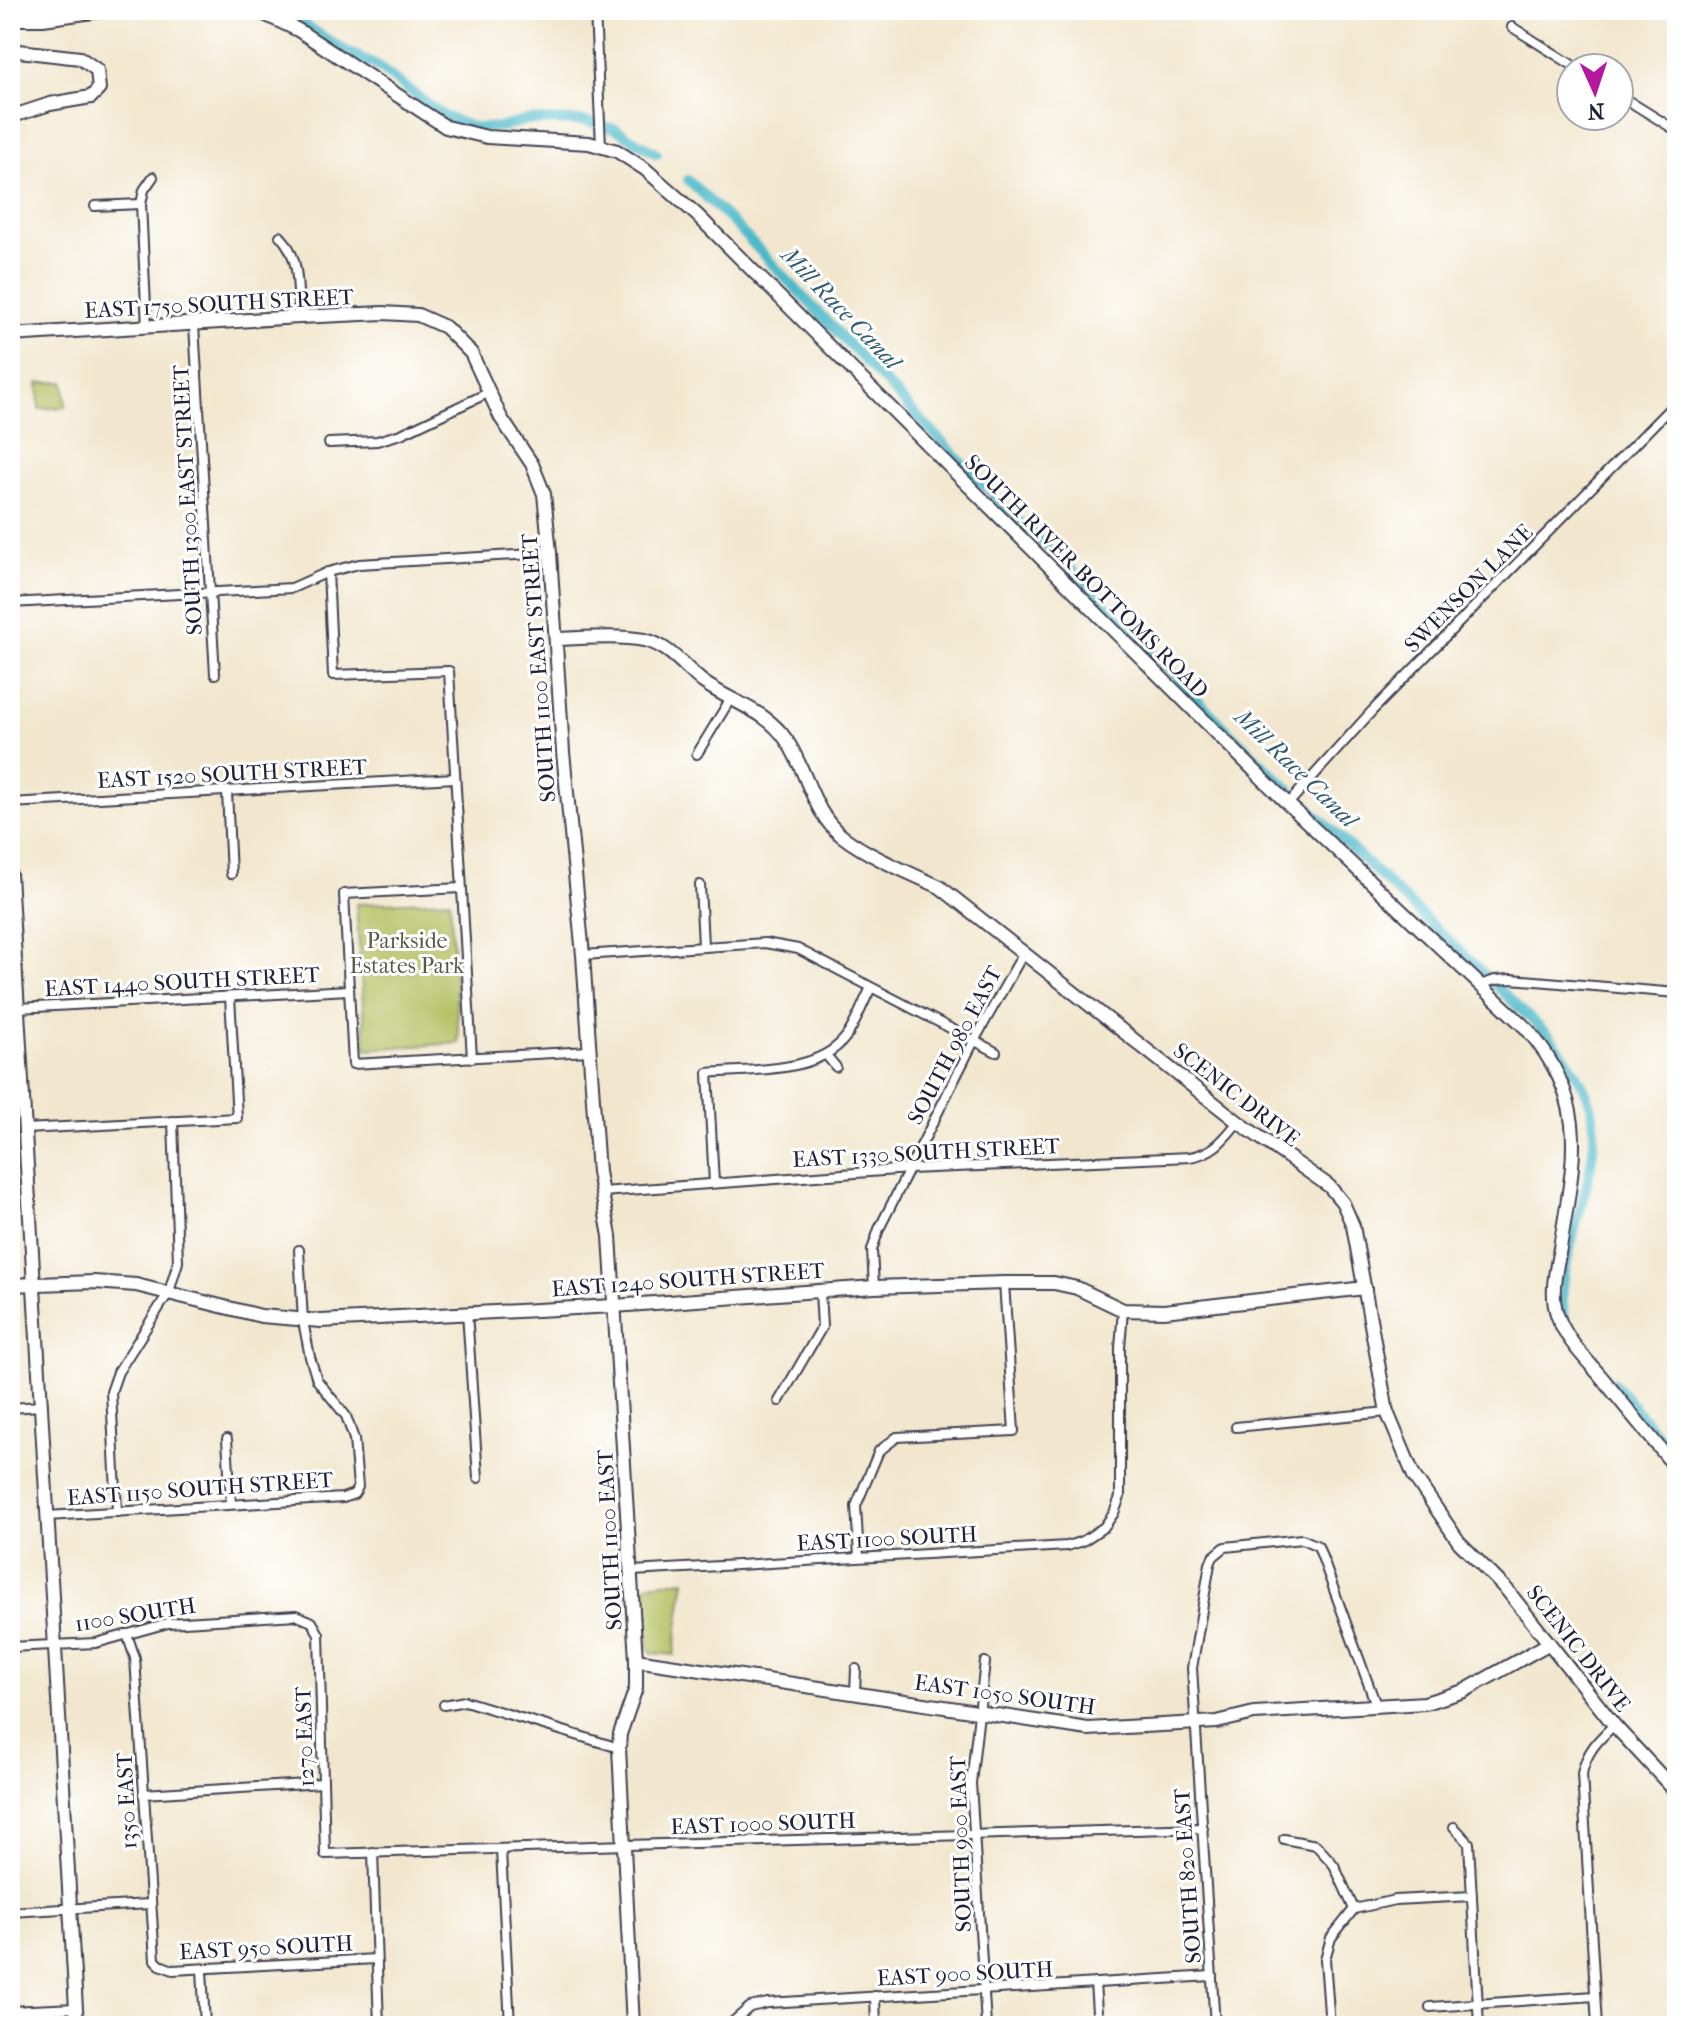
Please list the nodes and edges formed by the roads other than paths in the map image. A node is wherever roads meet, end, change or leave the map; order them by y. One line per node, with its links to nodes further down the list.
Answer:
1 (107, 10): 4 (street)
2 (256, 10): 11 (street, SOUTH RIVER BOTTOMS ROAD)
3 (595, 10): 11 (street)
4 (10, 19)
5 (1512, 27): 7 (street)
6 (10, 50): 9 (street)
7 (1555, 54)
8 (1635, 105): 10 (street)
9 (10, 117)
10 (1677, 131)
11 (601, 146): 34 (street, SOUTH RIVER BOTTOMS ROAD)
12 (153, 177): 13 (street)
13 (141, 204): 14 (street); 19 (street)
14 (95, 206)
15 (280, 236): 16 (street)
16 (299, 317): 17 (street, EAST 1750 SOUTH STREET); 18 (street, EAST 1750 SOUTH STREET)
17 (429, 320): 21 (street, SOUTH 1100 EAST STREET)
18 (194, 325): 19 (street, EAST 1750 SOUTH STREET); 26 (street, SOUTH 1300 EAST STREET)
19 (147, 327): 20 (street, EAST 1750 SOUTH STREET)
20 (10, 335)
21 (490, 392): 23 (street); 24 (street, SOUTH 1100 EAST STREET)
22 (1677, 401): 34 (street, SWENSON LANE)
23 (329, 443)
24 (550, 553): 25 (street); 28 (street, SOUTH 1100 EAST STREET)
25 (328, 572): 26 (street); 32 (street)
26 (211, 593): 27 (street); 29 (street, SOUTH 1300 EAST STREET)
27 (10, 603)
28 (558, 639): 30 (street, SCENIC DRIVE); 43 (street, SOUTH 1100 EAST STREET)
29 (215, 674)
30 (731, 698): 31 (street); 42 (street, SCENIC DRIVE)
31 (697, 754)
32 (455, 778): 33 (street, EAST 1520 SOUTH STREET); 39 (street)
33 (227, 792): 35 (street, EAST 1520 SOUTH STREET); 37 (street)
34 (1290, 802): 44 (street, SOUTH RIVER BOTTOMS ROAD)
35 (10, 803)
36 (10, 874): 40 (street)
37 (231, 874)
38 (700, 885): 41 (street)
39 (461, 888): 46 (street); 54 (street)
40 (11, 914): 49 (street)
41 (703, 946): 43 (street); 45 (street)
42 (1023, 954): 50 (street, SOUTH 980 EAST); 57 (street, SCENIC DRIVE)
43 (583, 955): 51 (street, SOUTH 1100 EAST STREET)
44 (1488, 983): 47 (street); 80 (street, SOUTH RIVER BOTTOMS ROAD)
45 (871, 988): 50 (street); 53 (street)
46 (349, 990): 48 (street, EAST 1440 SOUTH STREET); 54 (street)
47 (1677, 993)
48 (230, 997): 49 (street, EAST 1440 SOUTH STREET); 56 (street)
49 (18, 1008): 58 (street)
50 (974, 1041): 52 (street); 59 (street, SOUTH 980 EAST)
51 (589, 1051): 54 (street); 61 (street, SOUTH 1100 EAST)
52 (996, 1052)
53 (826, 1055): 55 (street); 60 (street)
54 (472, 1058)
55 (836, 1067)
56 (173, 1121): 58 (street); 69 (street)
57 (1238, 1122): 59 (street, EAST 1330 SOUTH STREET); 67 (street, SCENIC DRIVE)
58 (25, 1129): 63 (street)
59 (909, 1169): 60 (street, EAST 1330 SOUTH STREET); 66 (street, SOUTH 980 EAST)
60 (714, 1183): 61 (street, EAST 1330 SOUTH STREET)
61 (602, 1192): 70 (street, SOUTH 1100 EAST)
62 (299, 1250): 73 (street)
63 (34, 1283): 65 (street, EAST 1240 SOUTH STREET); 69 (street, EAST 1240 SOUTH STREET); 75 (street)
64 (1004, 1283): 66 (street, EAST 1240 SOUTH STREET); 71 (street, EAST 1240 SOUTH STREET); 85 (street)
65 (10, 1285)
66 (874, 1287): 68 (street, EAST 1240 SOUTH STREET)
67 (1365, 1288): 71 (street, EAST 1240 SOUTH STREET); 77 (street, SCENIC DRIVE)
68 (820, 1291): 70 (street, EAST 1240 SOUTH STREET); 74 (street)
69 (169, 1292): 73 (street, EAST 1240 SOUTH STREET); 83 (street)
70 (614, 1306): 72 (street, EAST 1240 SOUTH STREET); 86 (street, SOUTH 1100 EAST)
71 (1123, 1310): 85 (street, EAST 1100 SOUTH)
72 (467, 1312): 73 (street, EAST 1240 SOUTH STREET); 81 (street)
73 (303, 1321): 82 (street, EAST 1150 SOUTH STREET)
74 (779, 1401)
75 (41, 1406): 76 (street); 84 (street)
76 (10, 1408)
77 (1387, 1412): 78 (street); 90 (street, SCENIC DRIVE)
78 (1236, 1427)
79 (227, 1439): 82 (street)
80 (1677, 1469)
81 (478, 1478)
82 (231, 1504): 83 (street, EAST 1150 SOUTH STREET)
83 (117, 1512): 84 (street, EAST 1150 SOUTH STREET)
84 (47, 1516): 89 (street)
85 (859, 1557): 86 (street, EAST 1100 SOUTH)
86 (632, 1571): 92 (street, SOUTH 1100 EAST)
87 (312, 1622): 88 (street, 1100 SOUTH); 102 (street, 1270 EAST)
88 (127, 1634): 89 (street, 1100 SOUTH); 104 (street, 1350 EAST)
89 (55, 1644): 91 (street, 1100 SOUTH); 115 (street)
90 (1548, 1644): 97 (street, EAST 1050 SOUTH); 100 (street, SCENIC DRIVE)
91 (10, 1647)
92 (636, 1660): 95 (street, EAST 1050 SOUTH); 101 (street, SOUTH 1100 EAST)
93 (985, 1662): 98 (street, SOUTH 900 EAST)
94 (856, 1669): 95 (street)
95 (855, 1693): 98 (street, EAST 1050 SOUTH)
96 (444, 1705): 101 (street)
97 (1376, 1705): 99 (street, EAST 1050 SOUTH); 99 (street, SOUTH 820 EAST)
98 (978, 1711): 99 (street, EAST 1050 SOUTH); 107 (street, SOUTH 900 EAST)
99 (1195, 1724): 106 (street, SOUTH 820 EAST)
100 (1614, 1725): 103 (street, SCENIC DRIVE); 125 (street)
101 (619, 1748): 109 (street, SOUTH 1100 EAST)
102 (323, 1783): 104 (street); 112 (street, 1270 EAST)
103 (1677, 1793)
104 (143, 1794): 114 (street, 1350 EAST)
105 (1454, 1827): 113 (street)
106 (1203, 1828): 107 (street, EAST 1000 SOUTH); 121 (street, SOUTH 820 EAST)
107 (975, 1835): 109 (street, EAST 1000 SOUTH); 123 (street, SOUTH 900 EAST)
108 (1284, 1839): 116 (street)
109 (623, 1845): 110 (street, EAST 1000 SOUTH); 134 (street, SOUTH 1100 EAST)
110 (501, 1850): 111 (street, EAST 1000 SOUTH); 133 (street)
111 (373, 1852): 112 (street, EAST 1000 SOUTH); 118 (street)
112 (325, 1854)
113 (1472, 1896): 116 (street); 126 (street)
114 (150, 1904): 115 (street); 119 (street, 1350 EAST)
115 (70, 1908): 117 (street); 128 (street)
116 (1354, 1909): 140 (street)
117 (10, 1912)
118 (376, 1959): 120 (street, EAST 950 SOUTH); 132 (street)
119 (160, 1965): 120 (street, EAST 950 SOUTH)
120 (202, 1969): 131 (street)
121 (1212, 1976): 122 (street, EAST 900 SOUTH); 139 (street, SOUTH 820 EAST)
122 (1095, 1983): 123 (street, EAST 900 SOUTH); 138 (street)
123 (985, 1990): 124 (street, EAST 900 SOUTH); 137 (street, SOUTH 900 EAST)
124 (875, 1996): 135 (street, EAST 900 SOUTH); 136 (street)
125 (1595, 1996): 126 (street); 142 (street)
126 (1478, 2003): 127 (street); 141 (street)
127 (1430, 2007)
128 (76, 2008): 129 (street); 130 (street)
129 (10, 2011)
130 (77, 2026)
131 (205, 2026)
132 (379, 2026)
133 (510, 2026)
134 (633, 2026)
135 (728, 2026)
136 (876, 2026)
137 (986, 2026)
138 (1098, 2026)
139 (1215, 2026)
140 (1330, 2026)
141 (1479, 2026)
142 (1597, 2026)

